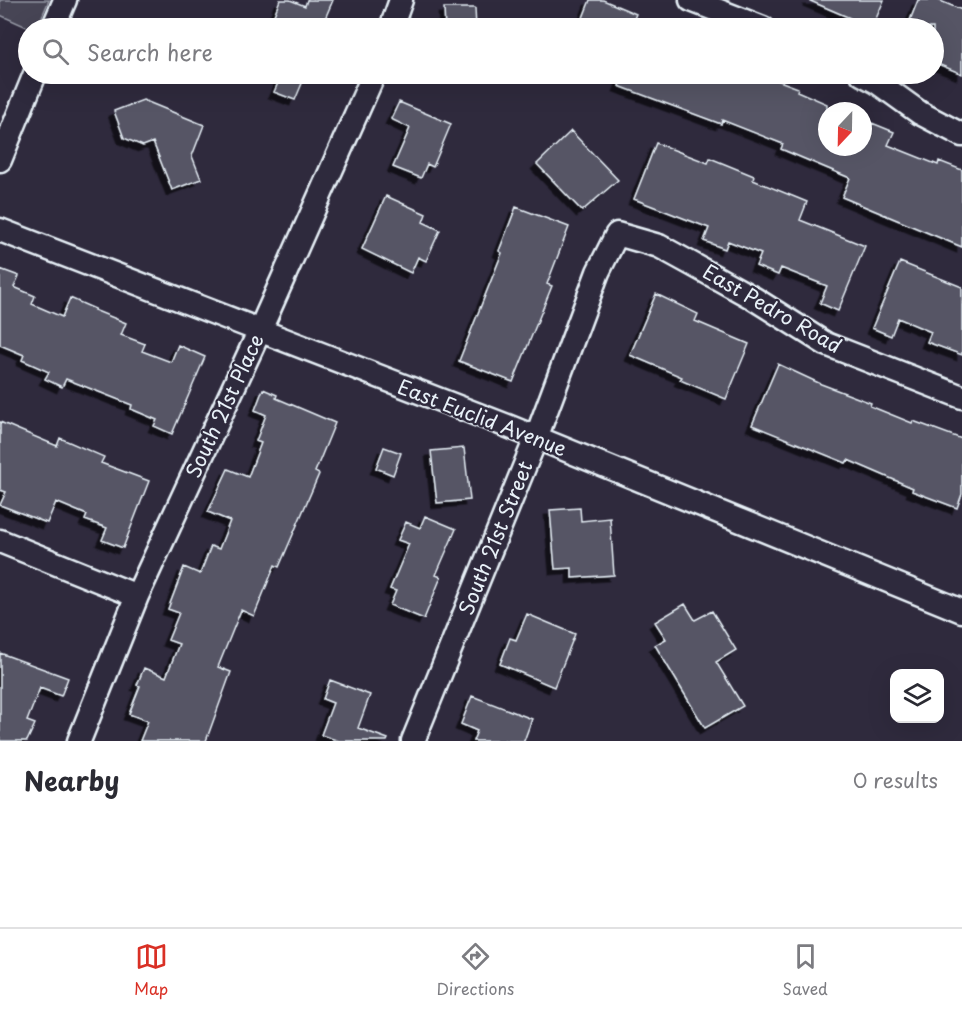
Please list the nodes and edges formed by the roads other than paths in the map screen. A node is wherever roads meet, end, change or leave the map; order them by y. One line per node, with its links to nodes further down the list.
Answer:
1 (65, 0): 4 (street)
2 (401, 0): 5 (street)
3 (691, 0): 6 (street)
4 (57, 18)
5 (395, 18)
6 (737, 18)
7 (31, 84): 11 (street)
8 (370, 84): 14 (street, South 21st Place)
9 (880, 84): 10 (street)
10 (962, 135)
11 (0, 160)
12 (0, 230): 14 (street, East Euclid Avenue)
13 (616, 234): 15 (street, East Pedro Road); 16 (street, South 21st Street)
14 (260, 330): 16 (street, East Euclid Avenue); 18 (street, South 21st Place)
15 (962, 397)
16 (536, 438): 19 (street, East Euclid Avenue); 21 (street, South 21st Street)
17 (0, 541): 18 (street)
18 (137, 596): 20 (street, South 21st Place)
19 (962, 610)
20 (79, 741)
21 (413, 741)

